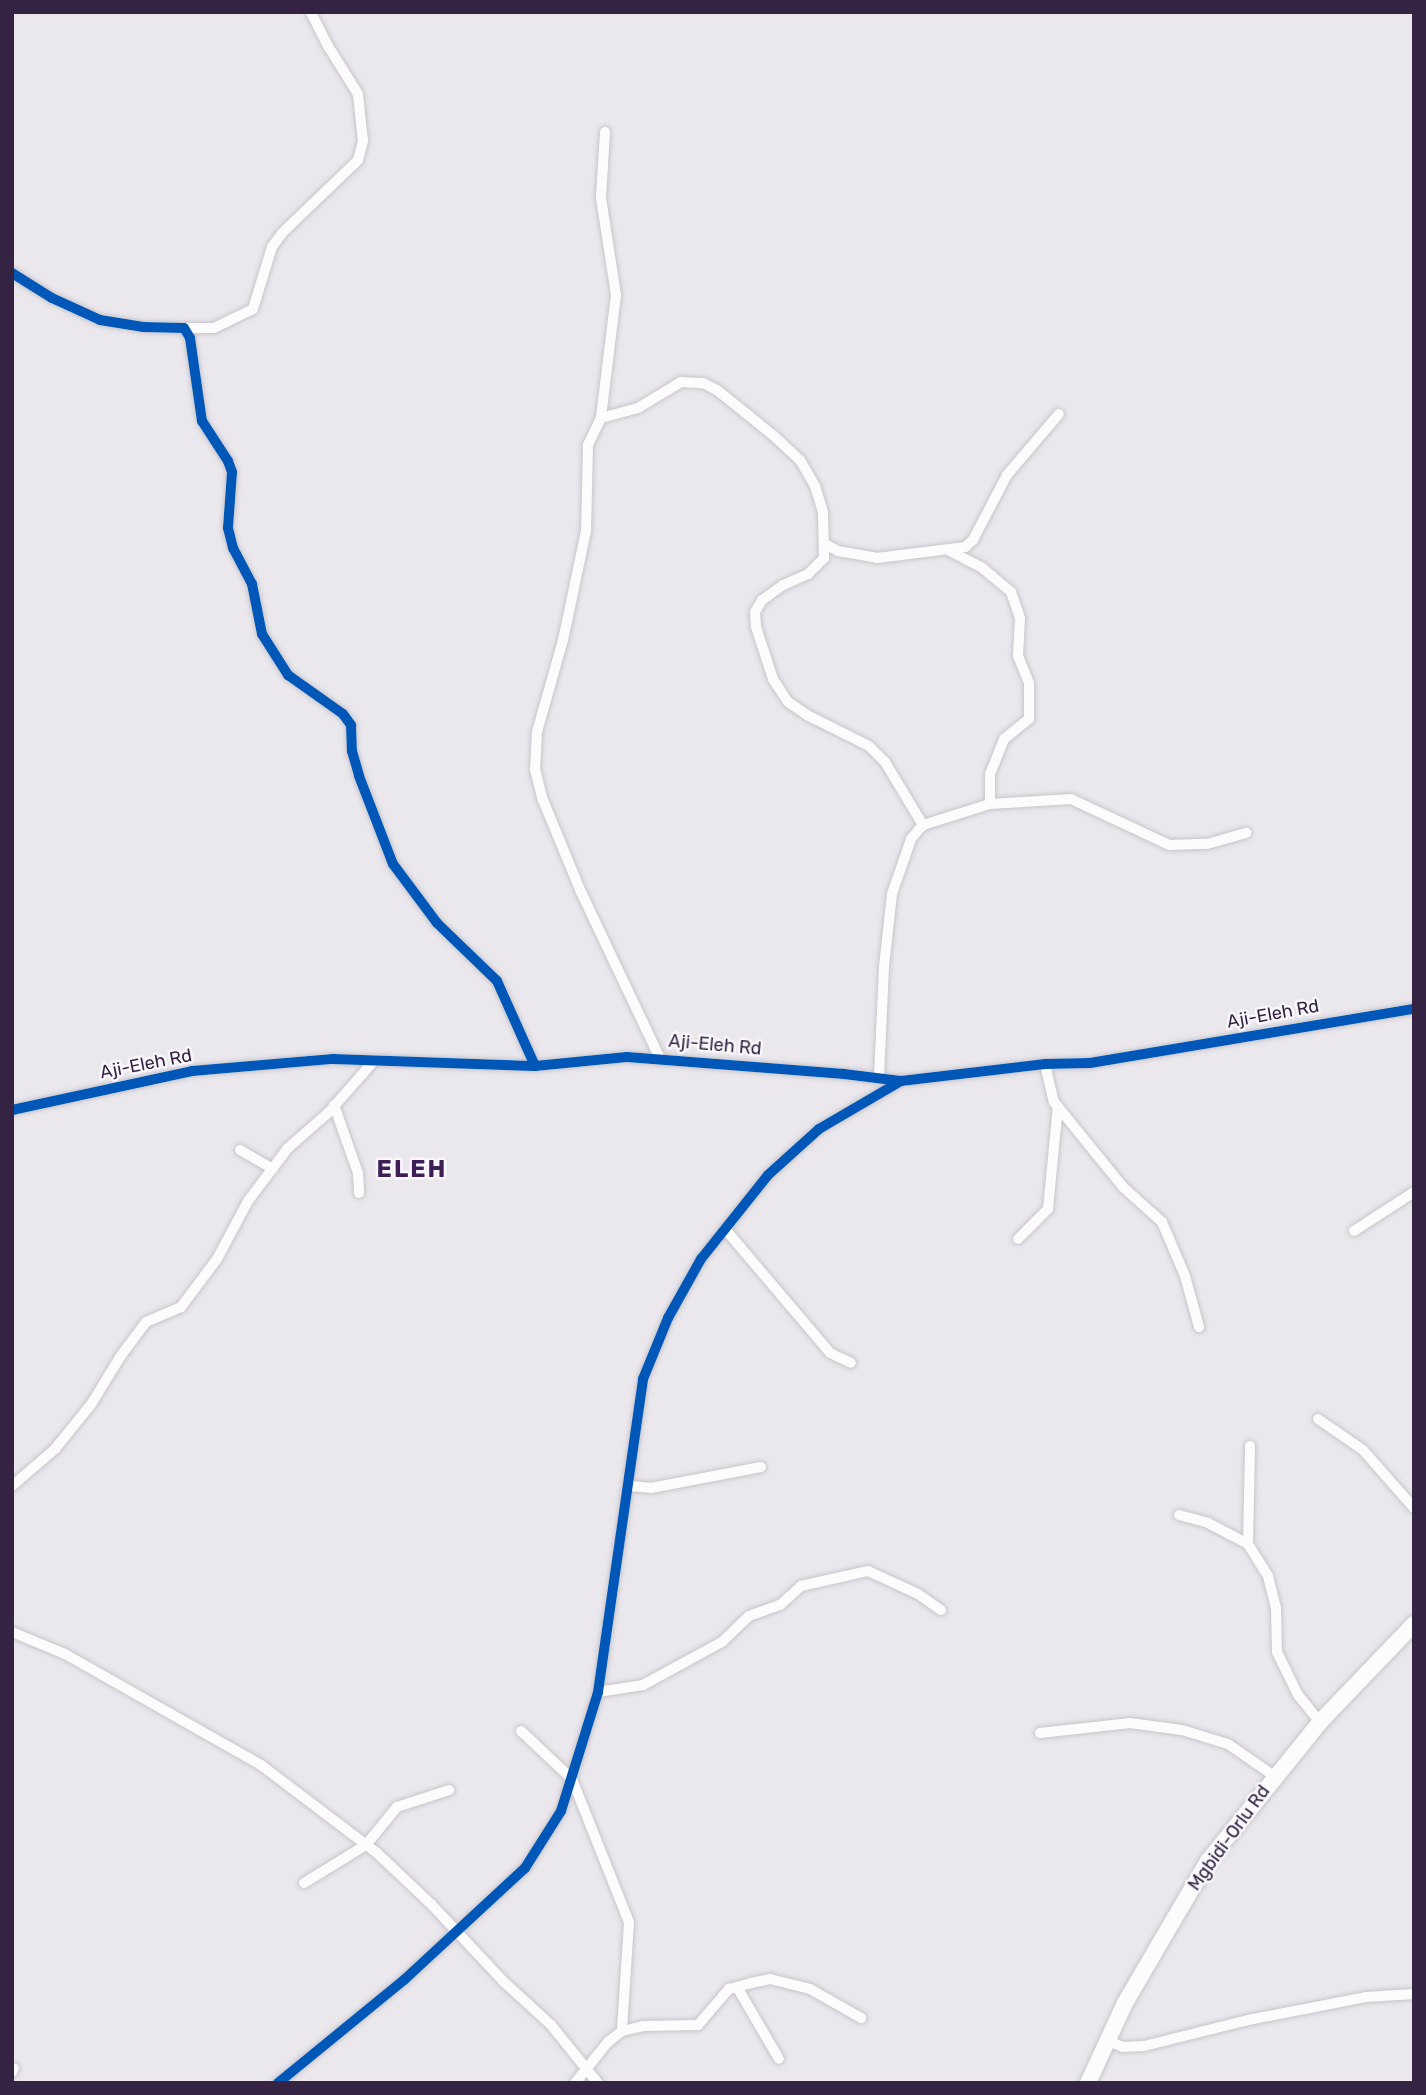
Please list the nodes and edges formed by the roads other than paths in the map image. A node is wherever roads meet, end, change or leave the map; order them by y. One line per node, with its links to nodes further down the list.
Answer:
1 (311, 12): 4 (street)
2 (605, 132): 6 (street)
3 (12, 273): 4 (street)
4 (184, 328): 16 (street)
5 (1059, 414): 8 (street)
6 (601, 418): 7 (street); 13 (street)
7 (825, 544): 8 (street); 10 (street)
8 (950, 551): 9 (street)
9 (990, 804): 10 (street); 11 (street)
10 (923, 825): 17 (street)
11 (1246, 833)
12 (1414, 1009): 15 (street, Aji-Eleh Rd)
13 (660, 1058): 16 (street, Aji-Eleh Rd); 17 (street, Aji-Eleh Rd)
14 (373, 1062): 16 (street, Aji-Eleh Rd); 19 (street); 21 (street, Aji-Eleh Rd)
15 (1045, 1064): 18 (street, Aji-Eleh Rd); 20 (street)
16 (534, 1066)
17 (879, 1078): 18 (street, Aji-Eleh Rd)
18 (901, 1081): 26 (street)
19 (334, 1105): 23 (street); 25 (street)
20 (1058, 1106): 28 (street); 29 (street)
21 (12, 1110)
22 (240, 1150): 23 (street)
23 (273, 1169): 34 (street)
24 (1414, 1192): 27 (street)
25 (359, 1193)
26 (725, 1229): 30 (street); 35 (street)
27 (1354, 1231)
28 (1018, 1238)
29 (1199, 1327)
30 (851, 1363)
31 (1318, 1419): 36 (street)
32 (1250, 1446): 38 (street)
33 (761, 1467): 35 (street)
34 (12, 1486)
35 (630, 1486): 42 (street)
36 (1414, 1508)
37 (1179, 1515): 38 (street)
38 (1248, 1544): 43 (street)
39 (941, 1610): 42 (street)
40 (1414, 1625): 43 (main road, Mgbidi-Orlu Rd)
41 (12, 1632): 49 (street)
42 (598, 1692): 47 (street)
43 (1320, 1722): 46 (main road, Mgbidi-Orlu Rd)
44 (521, 1731): 47 (street)
45 (1040, 1733): 46 (street)
46 (1274, 1776): 56 (main road, Mgbidi-Orlu Rd)
47 (572, 1779): 51 (street); 55 (street)
48 (449, 1790): 49 (street)
49 (366, 1845): 50 (street); 51 (street)
50 (304, 1883)
51 (454, 1931): 58 (street); 59 (street)
52 (737, 1987): 54 (street); 55 (street); 57 (street)
53 (1414, 1993): 56 (street)
54 (861, 2018)
55 (622, 2031): 58 (street)
56 (1107, 2040): 62 (main road, Mgbidi-Orlu Rd)
57 (779, 2059)
58 (587, 2066): 60 (street); 61 (street)
59 (278, 2083)
60 (575, 2083)
61 (598, 2083)
62 (1088, 2083)

